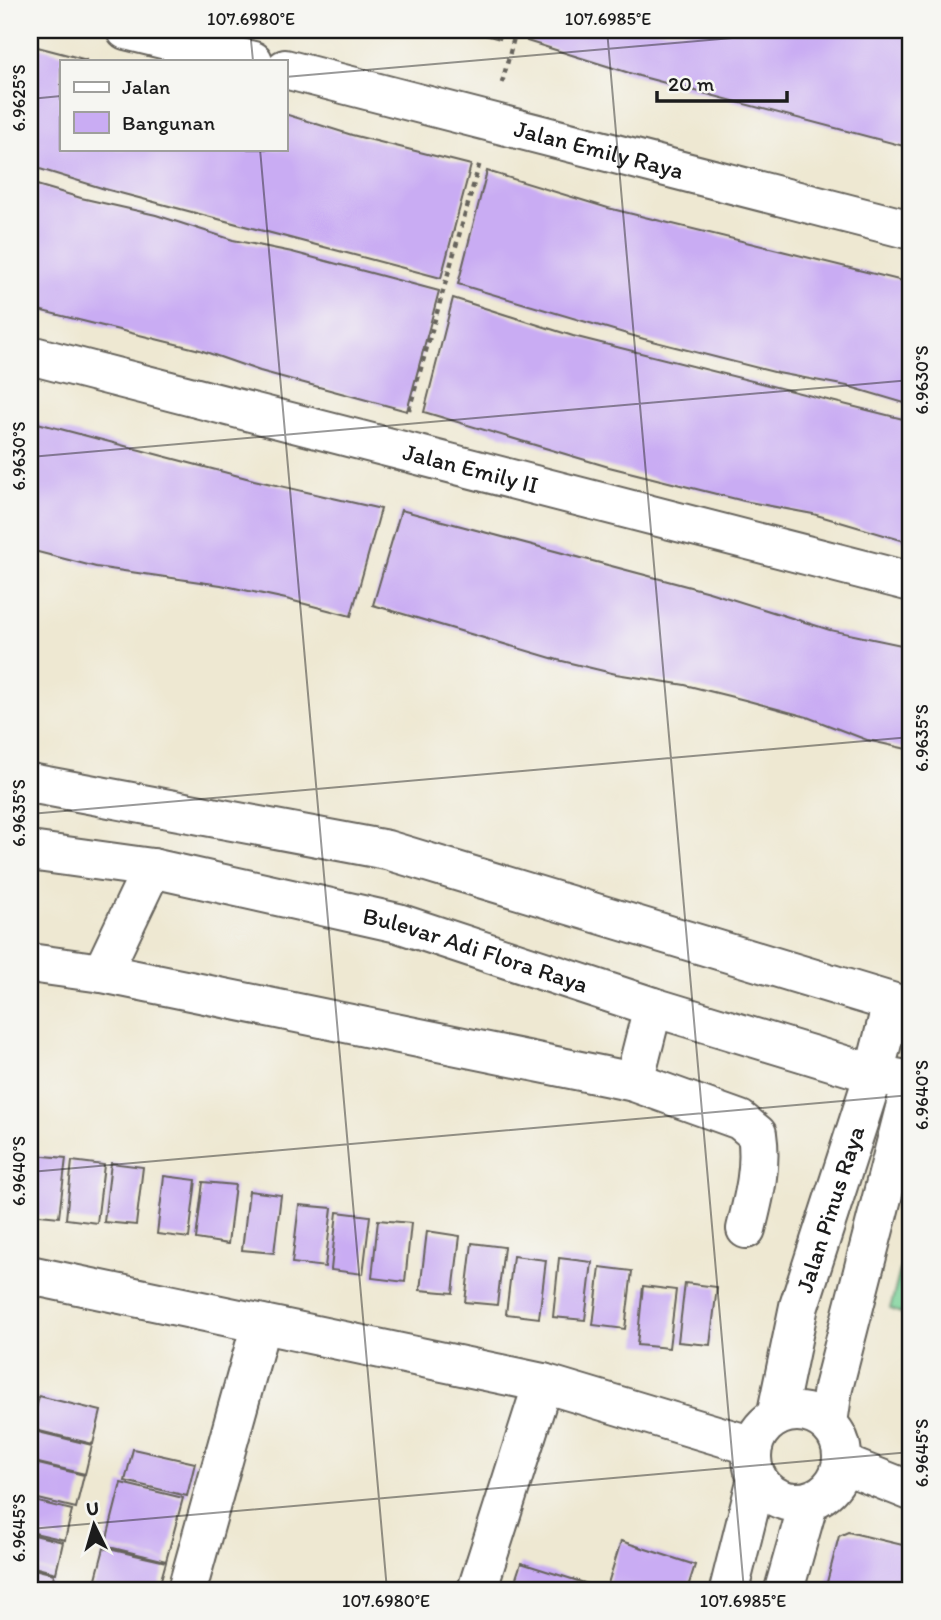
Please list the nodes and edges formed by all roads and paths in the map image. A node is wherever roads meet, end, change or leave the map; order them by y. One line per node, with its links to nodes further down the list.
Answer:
1 (126, 30): 3 (street)
2 (516, 30): 5 (path)
3 (249, 60)
4 (287, 70): 5 (street, Jalan Emily Raya)
5 (492, 121): 6 (street, Jalan Emily Raya); 8 (path)
6 (911, 230)
7 (30, 355): 8 (street, Jalan Emily II)
8 (398, 450): 9 (street, Jalan Emily II)
9 (911, 582)
10 (30, 783): 15 (street)
11 (30, 852): 12 (street, Bulevar Adi Flora Raya)
12 (152, 868): 14 (street); 16 (street, Bulevar Adi Flora Raya)
13 (30, 963): 14 (street)
14 (102, 973): 18 (street)
15 (902, 1006): 17 (street, Jalan Pinus Raya)
16 (653, 1007): 17 (street, Bulevar Adi Flora Raya); 18 (street)
17 (874, 1073): 19 (street, Bulevar Adi Flora Raya); 25 (street, Jalan Pinus Raya)
18 (634, 1082): 20 (street)
19 (911, 1083): 24 (street, Jalan Pinus Raya)
20 (747, 1229)
21 (30, 1275): 22 (street)
22 (261, 1324): 23 (street); 29 (street)
23 (543, 1383): 25 (street); 30 (street)
24 (828, 1423): 25 (street); 26 (street)
25 (762, 1447): 28 (street); 31 (street, Jalan Pinus Raya)
26 (843, 1464): 27 (street); 28 (street)
27 (911, 1491)
28 (809, 1501): 32 (street)
29 (187, 1590)
30 (477, 1590)
31 (729, 1590)
32 (784, 1590)

